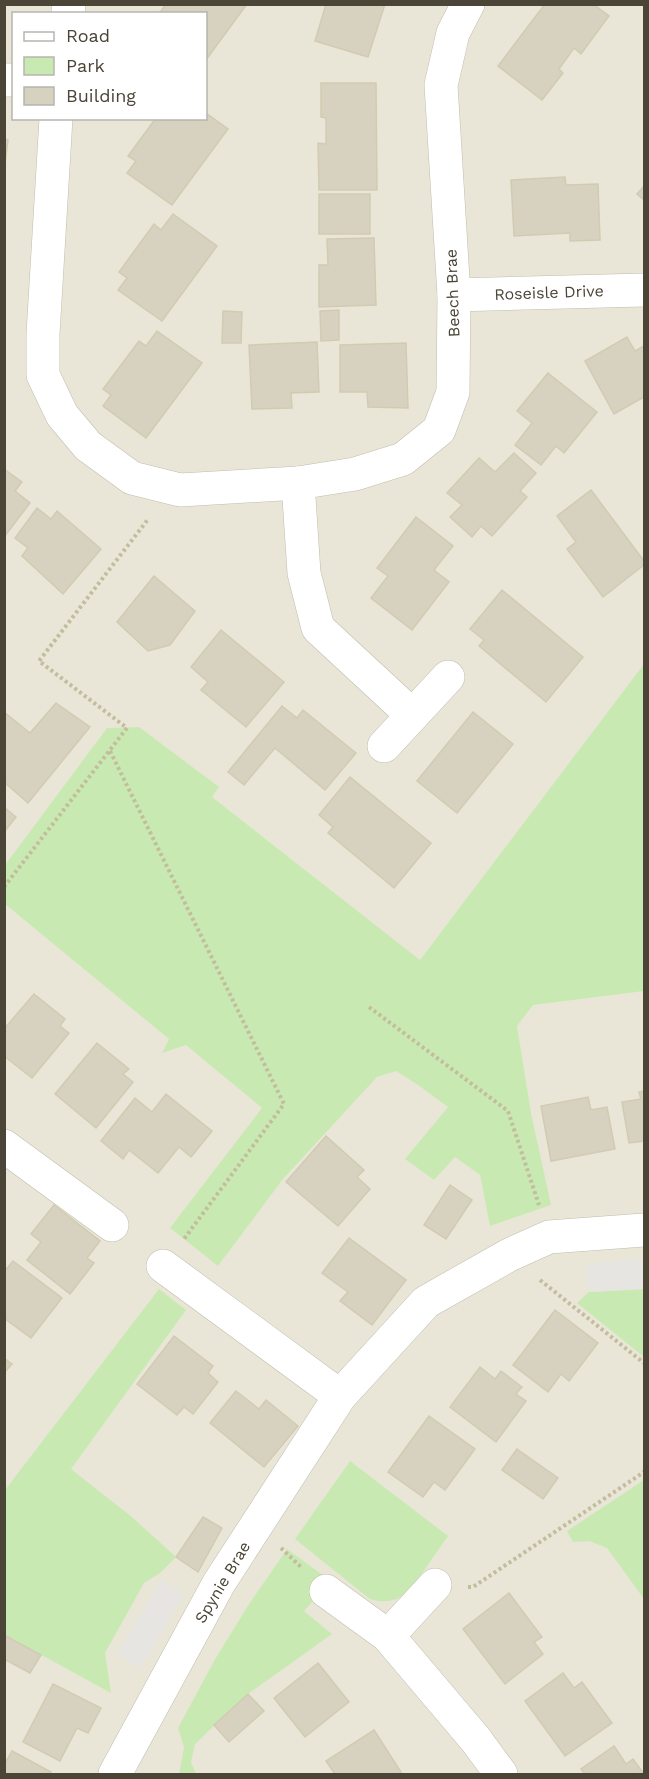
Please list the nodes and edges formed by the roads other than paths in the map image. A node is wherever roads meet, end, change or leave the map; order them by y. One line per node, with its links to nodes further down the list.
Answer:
1 (468, 4): 4 (street, Beech Brae)
2 (56, 120): 5 (street, Beech Brae)
3 (645, 290): 4 (street, Roseisle Drive)
4 (454, 296): 5 (street, Beech Brae)
5 (298, 483): 7 (street)
6 (448, 677): 7 (street)
7 (412, 715): 8 (street)
8 (384, 746)
9 (6, 1152): 10 (street)
10 (112, 1225)
11 (645, 1230): 13 (street, Spynie Brae)
12 (163, 1266): 13 (street)
13 (340, 1396): 17 (street, Spynie Brae)
14 (435, 1585): 16 (street)
15 (326, 1591): 16 (street)
16 (388, 1636): 18 (street)
17 (115, 1774)
18 (501, 1774)

